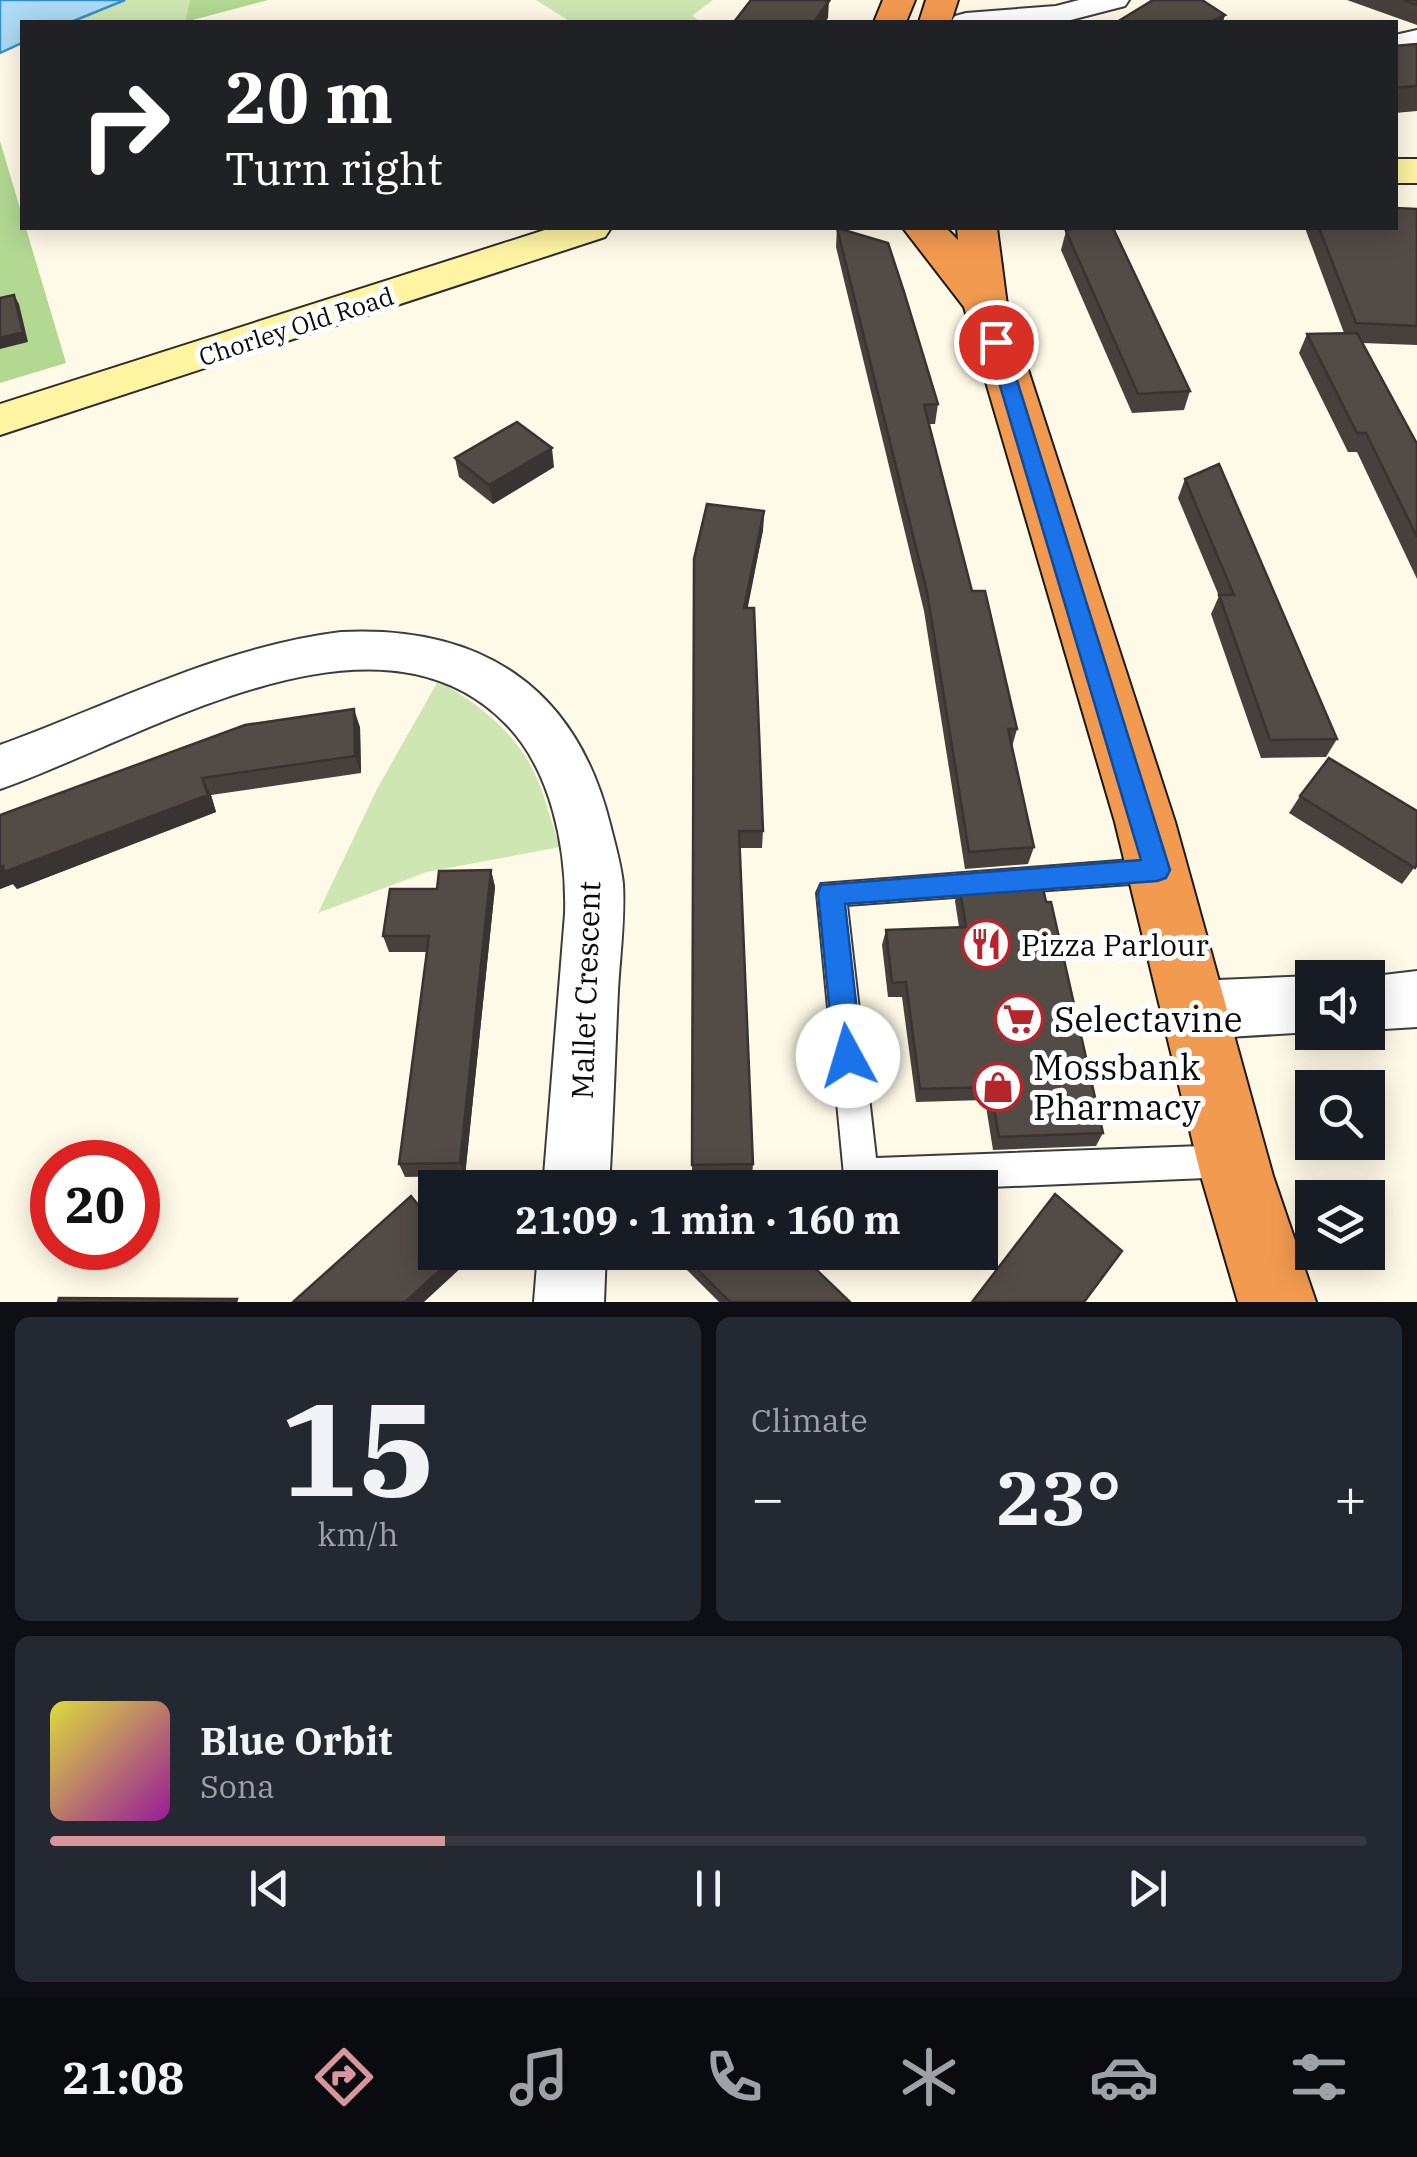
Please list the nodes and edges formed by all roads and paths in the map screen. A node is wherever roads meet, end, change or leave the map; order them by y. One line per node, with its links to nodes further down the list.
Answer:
1 (959, 0): 3 (street)
2 (1114, 0): 4 (street)
3 (1030, 16): 4 (street); 5 (street)
4 (1095, 16)
5 (987, 20)
6 (585, 230): 10 (main road, Chorley Old Road)
7 (925, 230): 9 (highway)
8 (977, 230): 9 (highway)
9 (985, 305): 12 (highway)
10 (0, 420)
11 (0, 767): 18 (street, Mallet Crescent)
12 (1157, 870): 16 (highway); 17 (lane)
13 (1417, 1000): 14 (street)
14 (1385, 1001)
15 (1295, 1005): 16 (street)
16 (1194, 1010): 17 (highway)
17 (1233, 1161): 21 (highway)
18 (577, 1170)
19 (571, 1270): 20 (street)
20 (569, 1302)
21 (1277, 1302)

